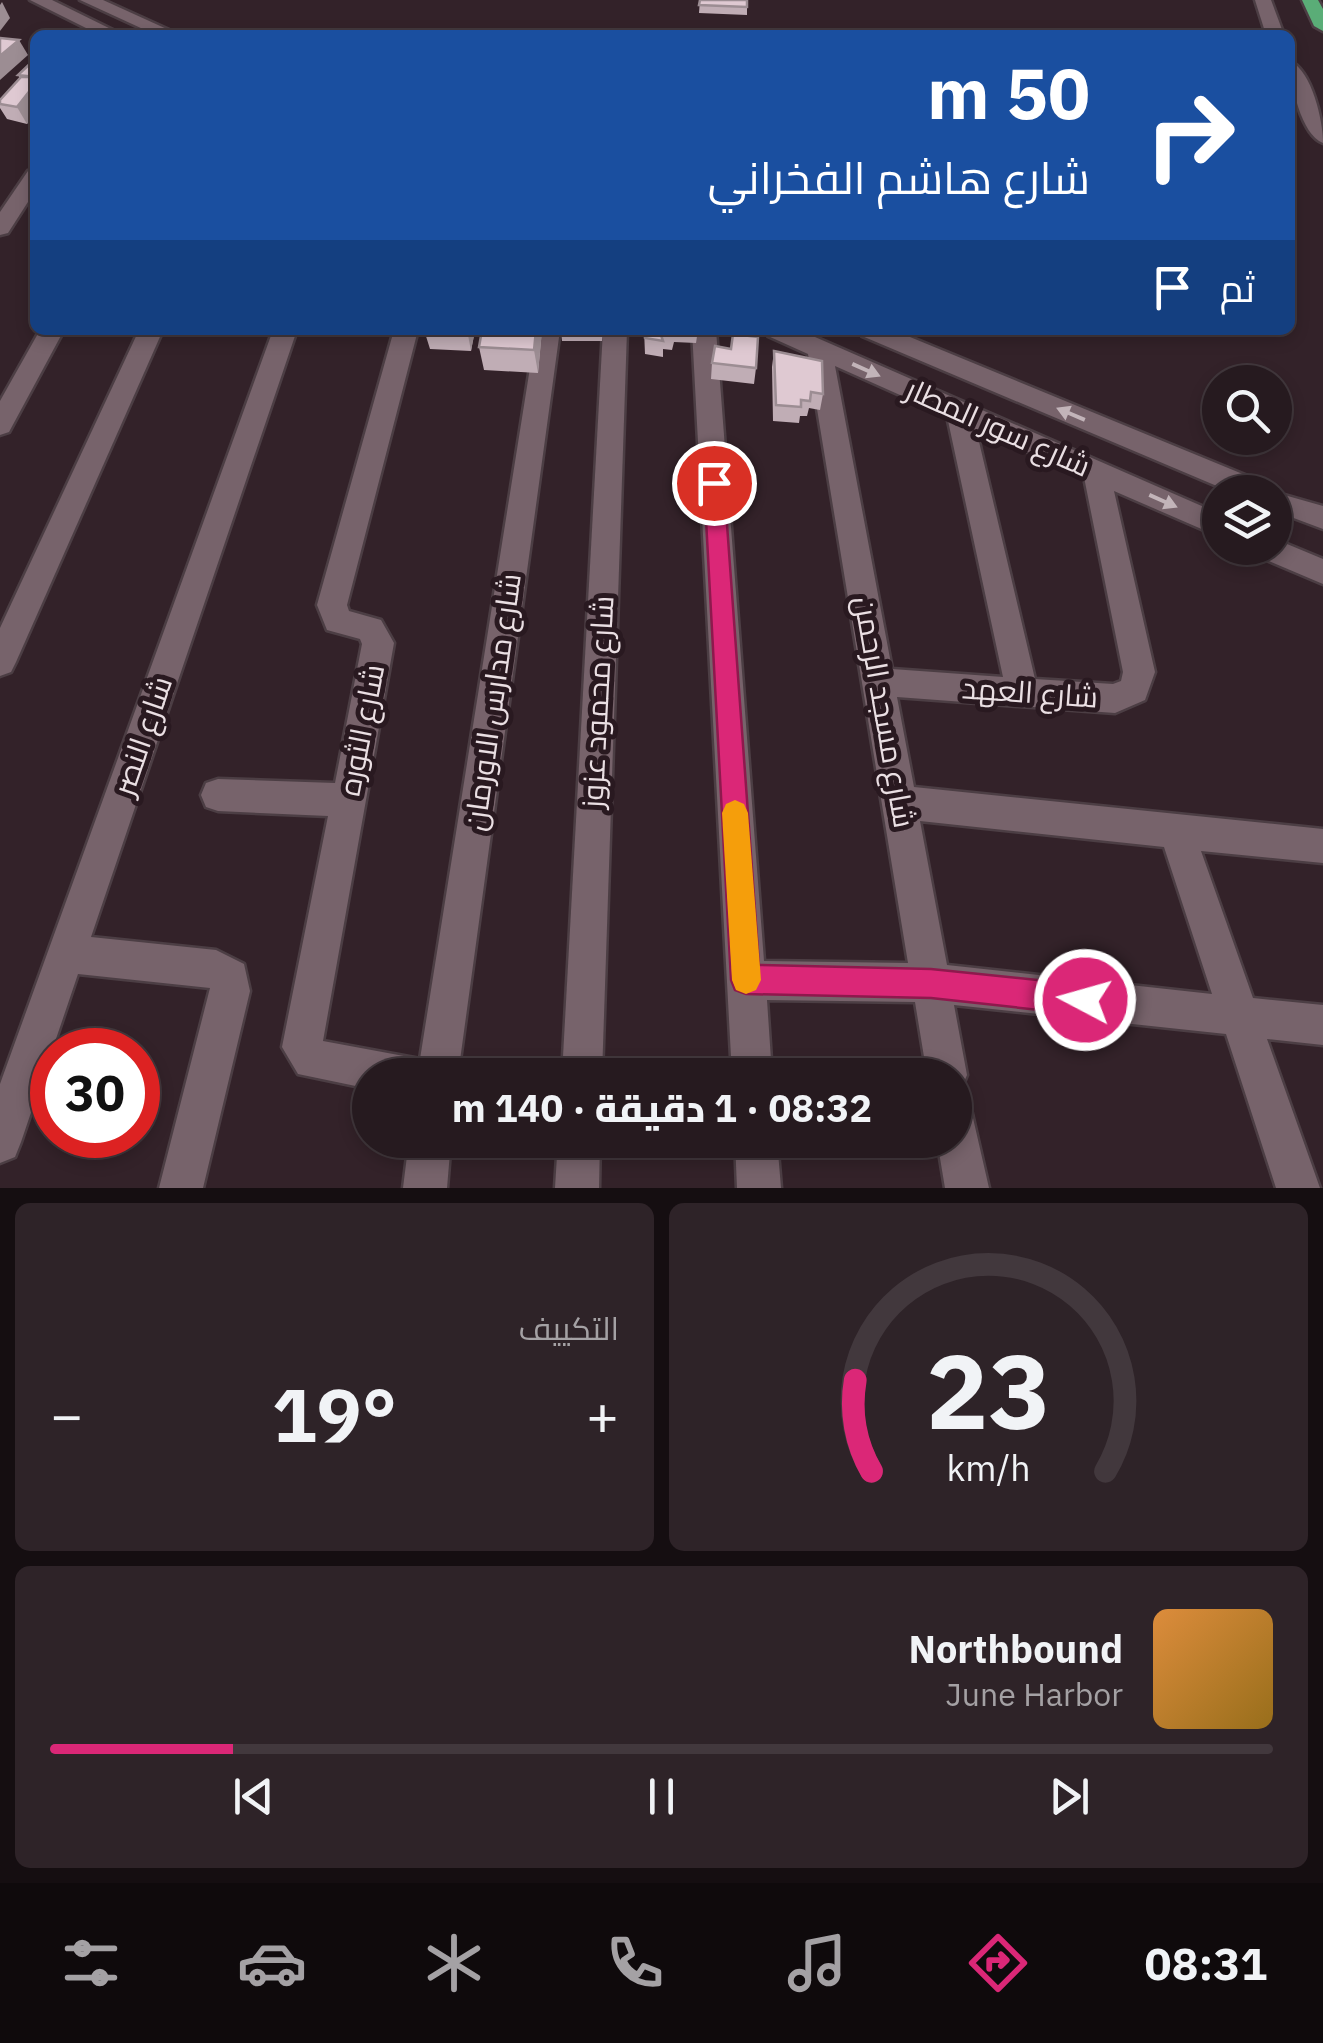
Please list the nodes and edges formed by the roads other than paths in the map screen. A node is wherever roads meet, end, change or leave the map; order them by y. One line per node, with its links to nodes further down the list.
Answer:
1 (38, 0): 5 (street)
2 (88, 0): 9 (street)
3 (1262, 0): 10 (street)
4 (1310, 0): 6 (highway)
5 (69, 16): 7 (street); 8 (street)
6 (1323, 26)
7 (59, 30)
8 (102, 30)
9 (159, 30)
10 (1273, 30)
11 (1295, 78): 12 (street)
12 (1323, 138)
13 (30, 183): 14 (street)
14 (0, 228)
15 (49, 335): 26 (street)
16 (149, 335): 34 (street)
17 (283, 335): 42 (street, شارع النصر)
18 (405, 335): 38 (street, شارع الثوره)
19 (547, 335): 47 (street, شارع مدارس الاورمان)
20 (615, 335): 48 (street, شارع محمود عزوز)
21 (704, 335): 43 (street)
22 (787, 335): 24 (street, شارع سور المطار)
23 (884, 335): 28 (street, شارع سور المطار, one-way to 23)
24 (820, 350): 25 (street, شارع سور المطار, one-way to 25); 35 (street, شارع مسجد الرحمن)
25 (959, 411): 27 (street, شارع سور المطار); 36 (street)
26 (0, 425)
27 (1096, 471): 30 (street, شارع سور المطار, one-way to 30); 36 (street, شارع العهد)
28 (1217, 475)
29 (1292, 506): 31 (street)
30 (1202, 518)
31 (1323, 518)
32 (1292, 559): 33 (street)
33 (1323, 572)
34 (0, 662)
35 (879, 682): 36 (street, شارع العهد); 39 (street, شارع مسجد الرحمن)
36 (1022, 692)
37 (218, 795): 38 (street)
38 (348, 800): 51 (street, شارع الثوره)
39 (900, 802): 40 (street); 44 (street, شارع مسجد الرحمن)
40 (1176, 832): 41 (street); 45 (street)
41 (1323, 846)
42 (66, 954): 52 (street, شارع النصر); 57 (street)
43 (746, 980): 44 (street); 49 (street)
44 (931, 983): 45 (street); 50 (street, شارع مسجد الرحمن)
45 (1239, 1016): 46 (street); 62 (street)
46 (1323, 1025)
47 (441, 1058)
48 (583, 1058)
49 (751, 1058)
50 (944, 1058)
51 (352, 1066)
52 (0, 1142)
53 (428, 1158): 58 (street)
54 (578, 1158): 59 (street)
55 (757, 1158): 60 (street)
56 (962, 1158): 61 (street)
57 (181, 1188)
58 (425, 1188)
59 (576, 1188)
60 (759, 1188)
61 (967, 1188)
62 (1298, 1188)

